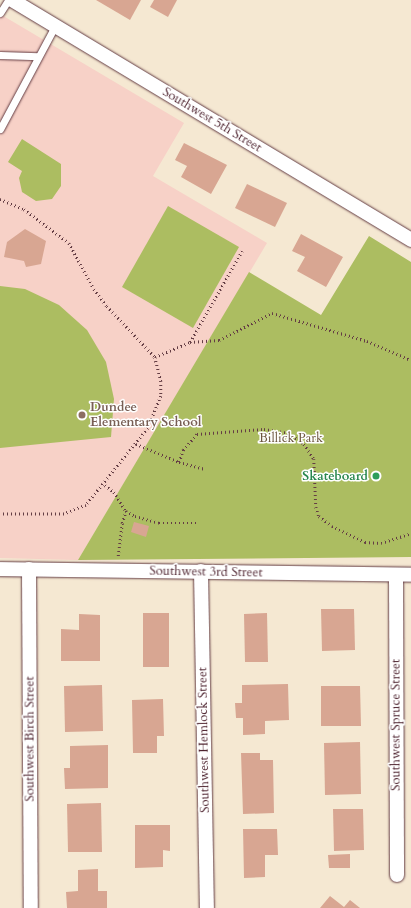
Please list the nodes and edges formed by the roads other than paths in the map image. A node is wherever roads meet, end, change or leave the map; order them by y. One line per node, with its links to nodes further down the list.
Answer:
1 (8, 0): 3 (lane)
2 (12, 0): 4 (street, Southwest 5th Street)
3 (0, 13)
4 (55, 26): 6 (lane); 8 (street, Southwest 5th Street)
5 (0, 55): 6 (lane)
6 (38, 56): 7 (lane)
7 (0, 129)
8 (411, 240)
9 (0, 569): 10 (street, Southwest 3rd Street)
10 (29, 569): 11 (street, Southwest 3rd Street); 15 (street, Southwest Birch Street)
11 (201, 571): 12 (street, Southwest 3rd Street); 16 (street, Southwest Hemlock Street)
12 (396, 575): 13 (street, Southwest 3rd Street); 14 (street, Southwest Spruce Street)
13 (411, 575)
14 (397, 875)
15 (32, 908)
16 (207, 908)

